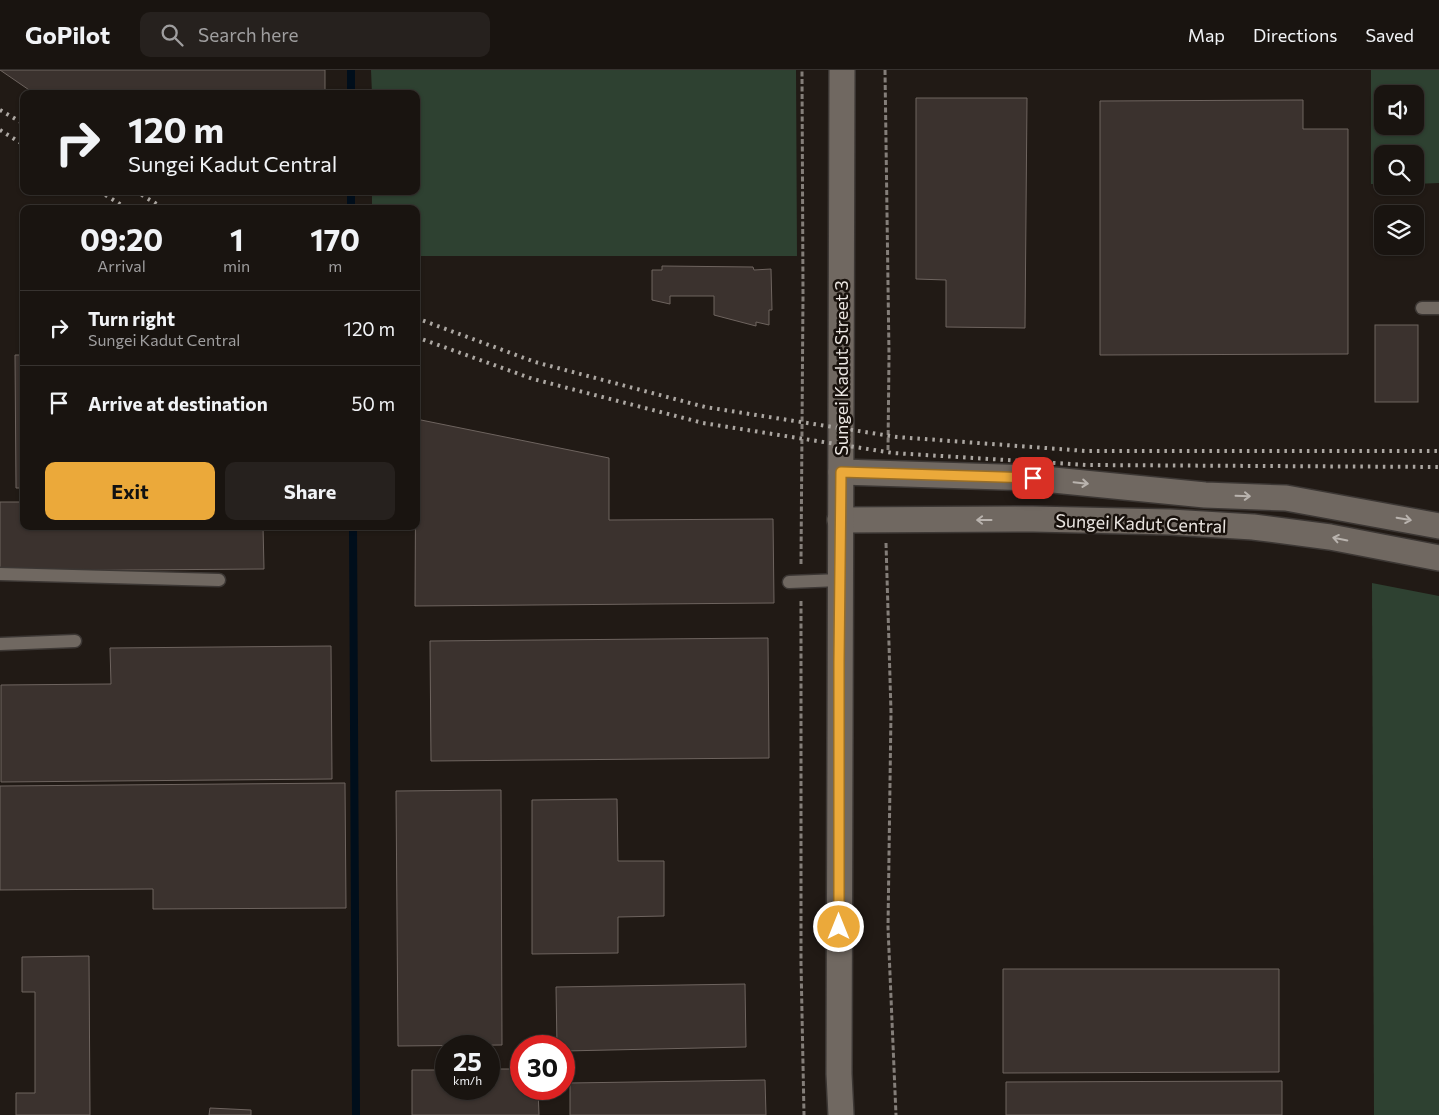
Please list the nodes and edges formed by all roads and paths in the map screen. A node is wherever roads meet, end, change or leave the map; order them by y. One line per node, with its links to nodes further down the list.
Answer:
1 (802, 70): 15 (path)
2 (842, 70): 6 (street, Sungei Kadut Street 3)
3 (885, 70): 7 (path)
4 (1422, 308): 5 (lane)
5 (1439, 308)
6 (841, 472): 7 (street, Sungei Kadut Central); 8 (street, Sungei Kadut Street 3)
7 (888, 473): 10 (street, Sungei Kadut Central, one-way to 10)
8 (840, 520): 9 (street, Sungei Kadut Central); 14 (street, Sungei Kadut Street 3)
9 (886, 520): 11 (street, Sungei Kadut Central, one-way to 9); 20 (path)
10 (1439, 526)
11 (1439, 558)
12 (0, 574): 13 (lane)
13 (219, 580)
14 (840, 580): 15 (lane); 19 (street, Sungei Kadut Street 3)
15 (795, 582): 18 (path)
16 (75, 641): 17 (lane)
17 (0, 644)
18 (804, 1115)
19 (841, 1115)
20 (896, 1115)

